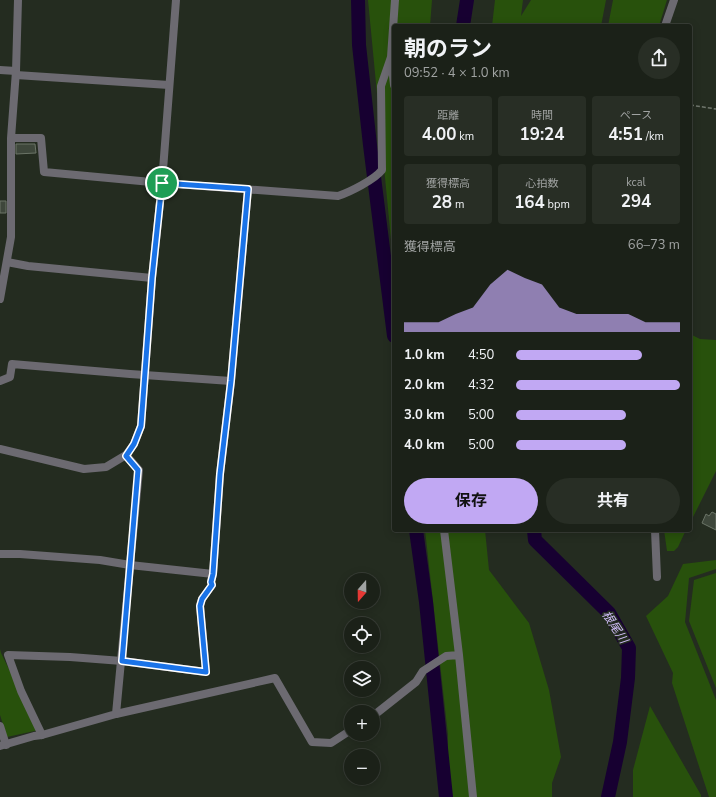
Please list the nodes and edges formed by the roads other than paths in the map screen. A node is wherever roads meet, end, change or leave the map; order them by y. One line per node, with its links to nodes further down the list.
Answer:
1 (18, 0): 11 (street)
2 (176, 0): 12 (street)
3 (395, 0): 5 (street)
4 (674, 0): 6 (street)
5 (393, 24)
6 (666, 24)
7 (392, 42): 8 (street)
8 (391, 56): 9 (street); 15 (street)
9 (392, 66)
10 (0, 70): 11 (street)
11 (16, 74): 12 (street); 13 (street)
12 (169, 85): 14 (street)
13 (11, 138): 14 (street); 16 (street)
14 (162, 183): 15 (street); 17 (street)
15 (248, 189): 21 (street)
16 (7, 262): 17 (street); 18 (street)
17 (152, 278): 19 (street)
18 (0, 299)
19 (145, 375): 20 (street); 21 (street); 23 (street)
20 (0, 381)
21 (231, 381): 28 (street)
22 (0, 449): 23 (street)
23 (126, 456): 27 (street)
24 (444, 532): 30 (street)
25 (655, 532): 29 (street)
26 (0, 554): 27 (street)
27 (130, 565): 28 (street); 31 (street)
28 (213, 574): 31 (street)
29 (657, 577)
30 (459, 655): 32 (street); 38 (street)
31 (122, 661): 33 (street); 35 (street)
32 (380, 710)
33 (116, 714): 35 (street); 36 (street)
34 (0, 726): 37 (street)
35 (42, 735): 37 (street)
36 (344, 735)
37 (3, 746)
38 (473, 797)

